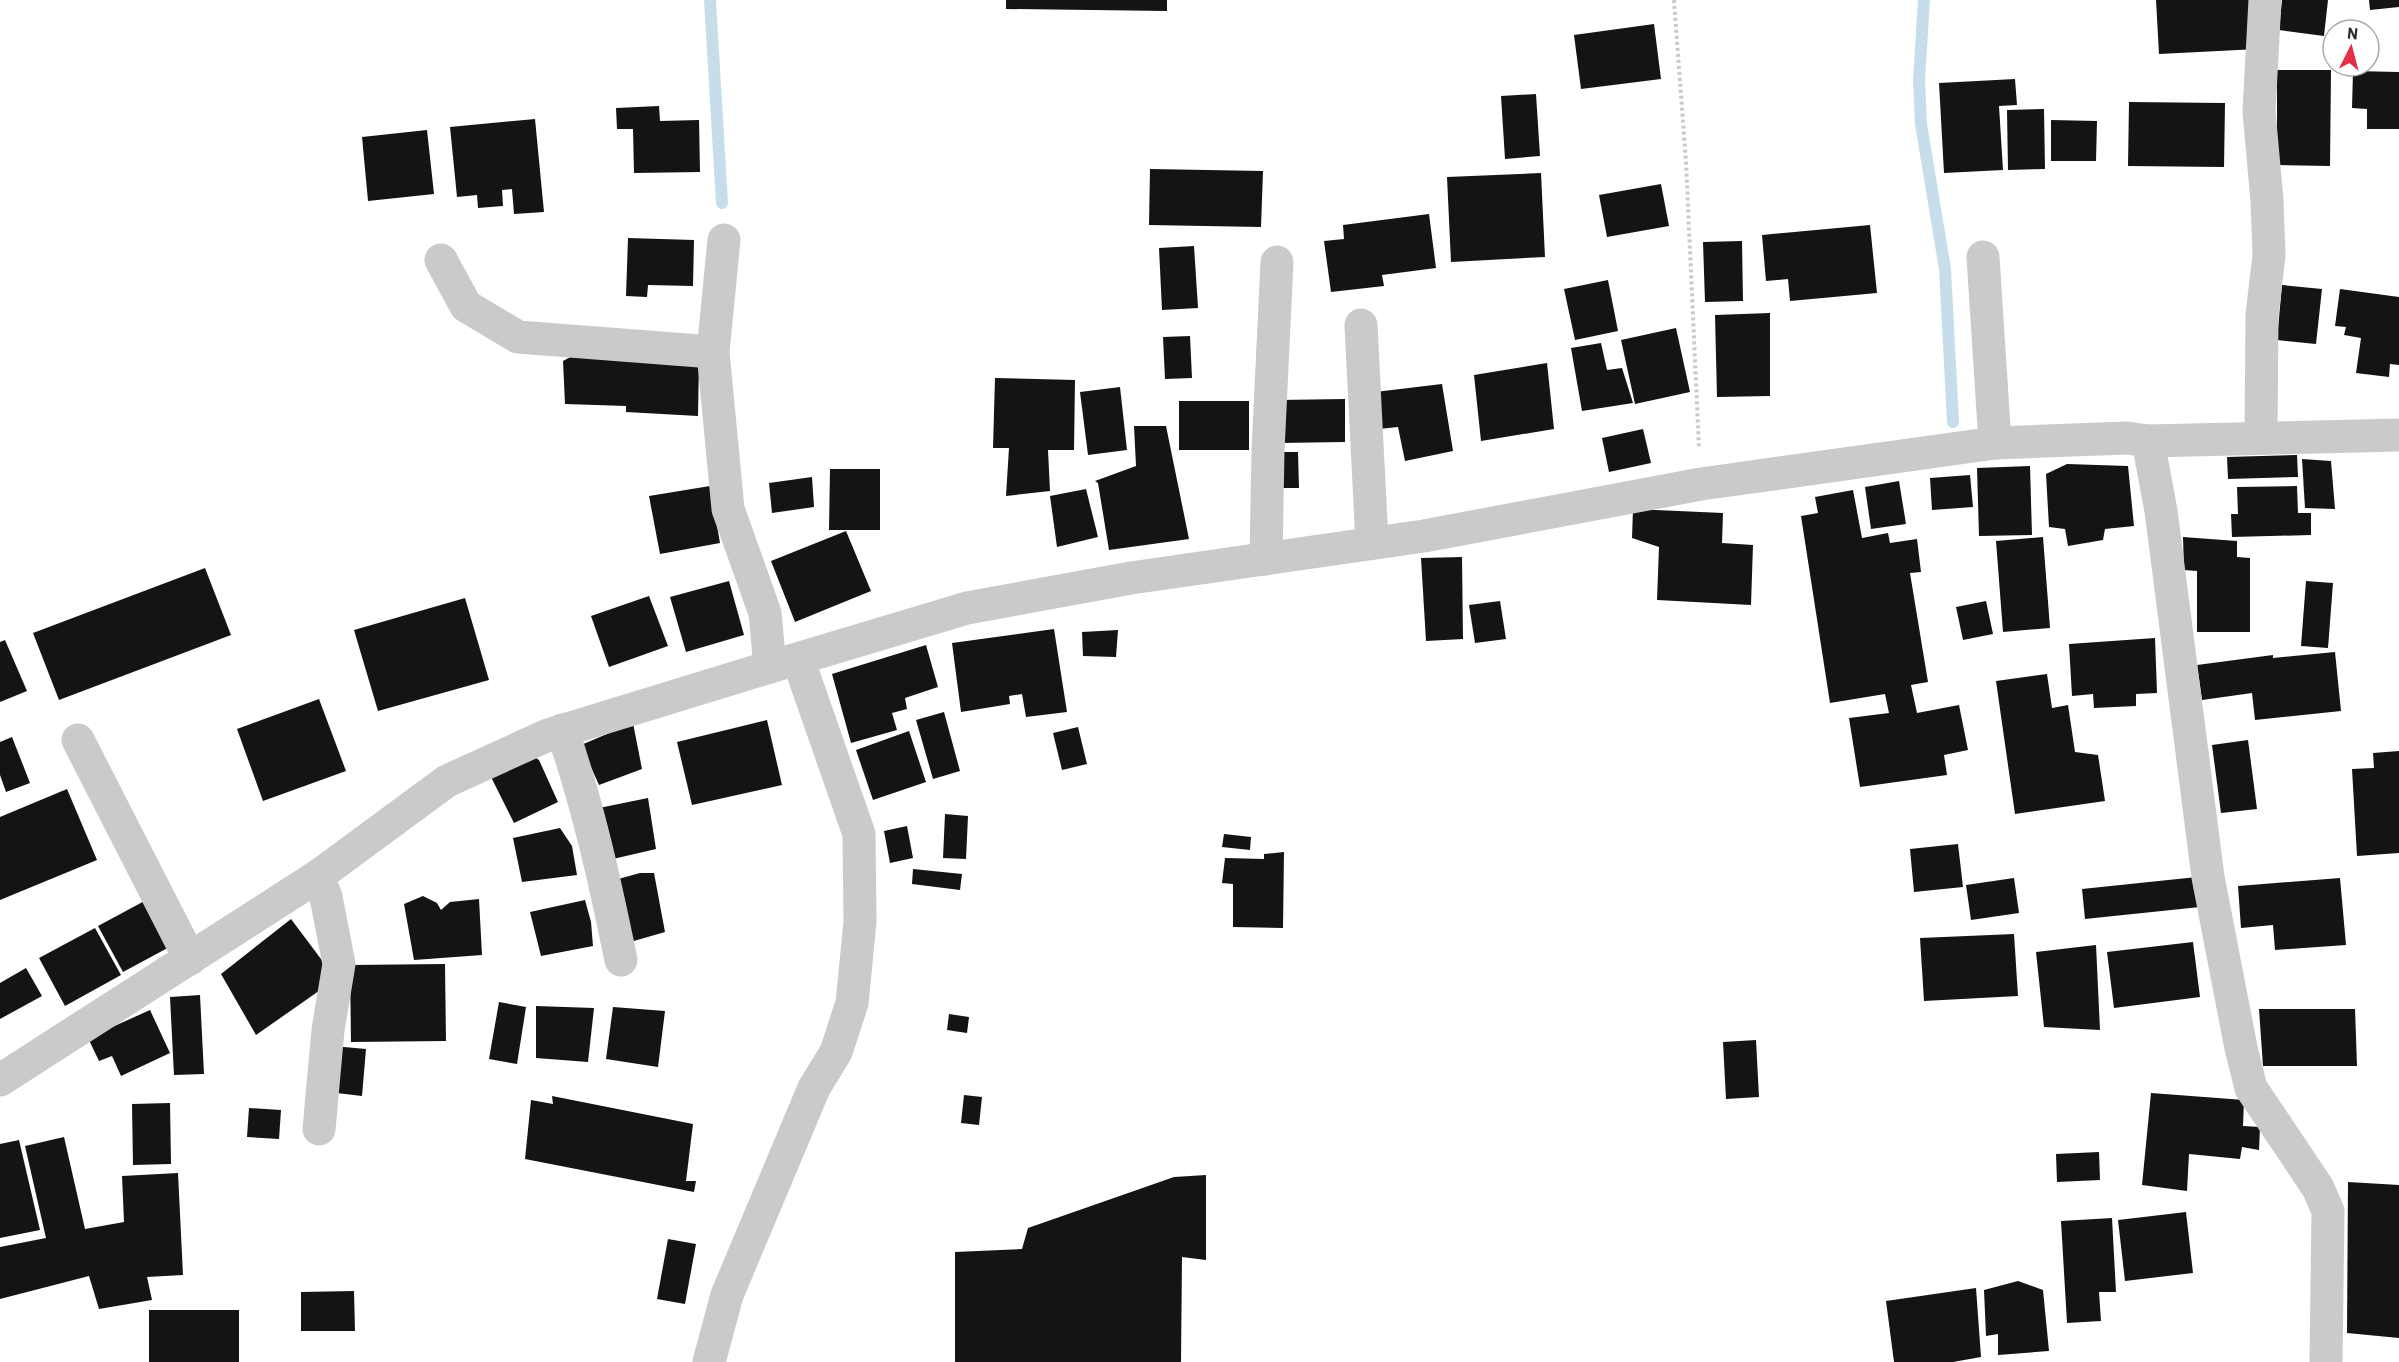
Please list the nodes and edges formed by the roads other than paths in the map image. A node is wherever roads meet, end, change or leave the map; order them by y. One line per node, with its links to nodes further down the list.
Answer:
1 (2265, 0): 9 (street)
2 (724, 240): 7 (street)
3 (1983, 257): 11 (street)
4 (441, 260): 7 (street)
5 (1277, 262): 13 (street)
6 (1361, 325): 12 (street)
7 (713, 352): 14 (street)
8 (2399, 435): 9 (street)
9 (2261, 438): 10 (street)
10 (2148, 441): 11 (street); 23 (street)
11 (1995, 443): 12 (street)
12 (1372, 543): 13 (street)
13 (1266, 559): 14 (street)
14 (784, 663): 15 (street); 22 (street)
15 (562, 730): 17 (street); 19 (street)
16 (78, 740): 18 (street)
17 (318, 876): 18 (street); 21 (street)
18 (190, 958): 20 (street)
19 (621, 960)
20 (0, 1080)
21 (319, 1129)
22 (709, 1362)
23 (2326, 1362)

